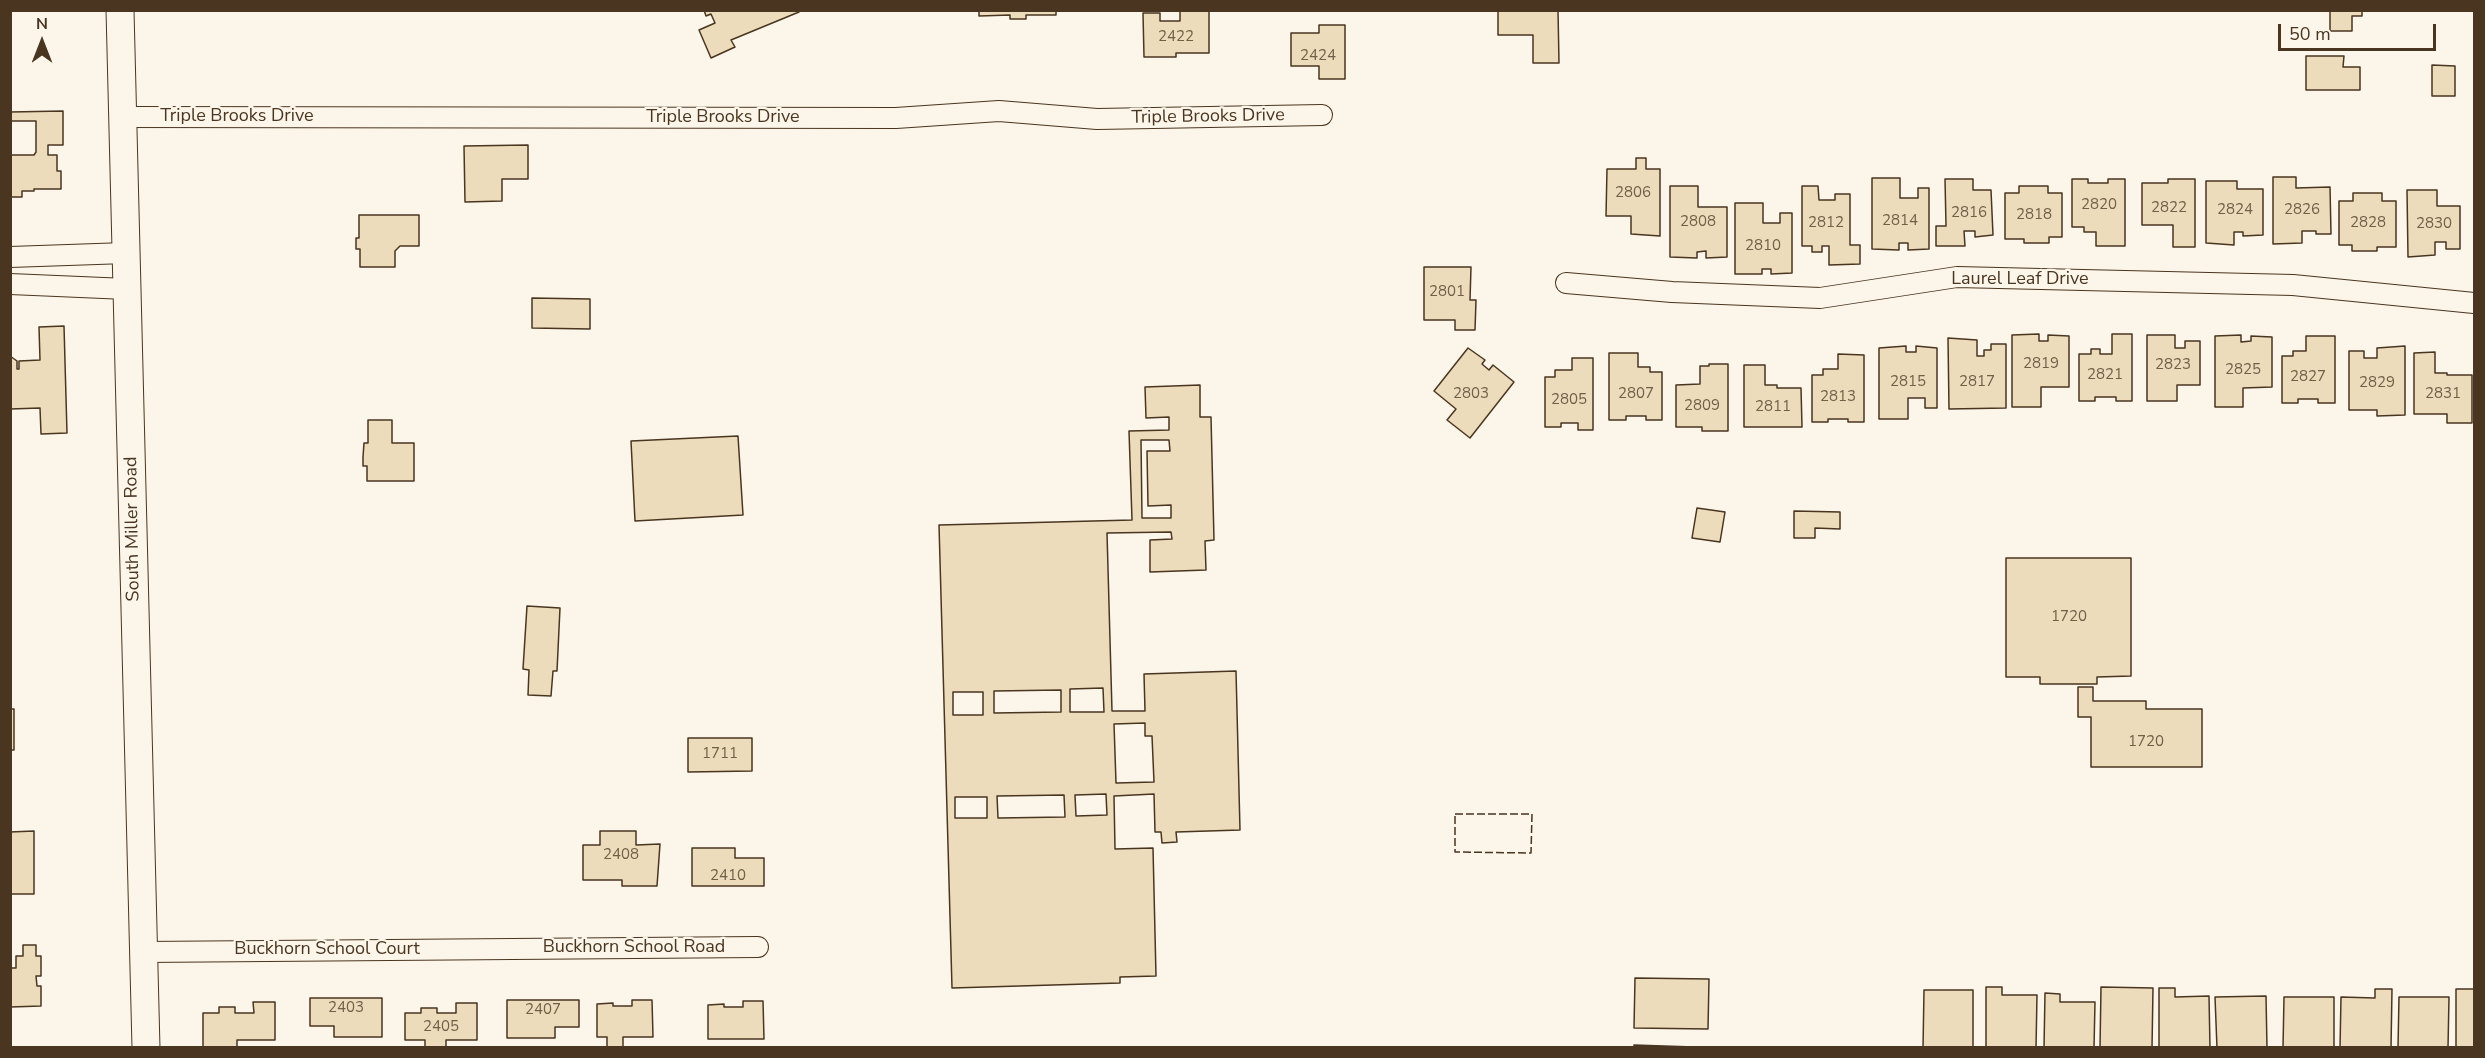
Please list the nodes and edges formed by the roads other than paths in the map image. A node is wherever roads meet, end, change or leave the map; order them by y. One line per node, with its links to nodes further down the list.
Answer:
1 (120, 10): 3 (street, South Miller Road)
2 (1322, 115): 3 (street, Triple Brooks Drive)
3 (123, 117): 4 (street, South Miller Road)
4 (126, 253): 5 (street); 10 (street, South Miller Road)
5 (45, 256): 6 (street); 8 (street)
6 (10, 257)
7 (10, 284): 8 (street)
8 (45, 284): 10 (street)
9 (1566, 284): 11 (street, Laurel Leaf Drive)
10 (127, 289): 14 (street, South Miller Road)
11 (2475, 303)
12 (758, 947): 13 (street, Buckhorn School Road)
13 (510, 949): 14 (street, Buckhorn School Court)
14 (144, 952): 15 (street, South Miller Road)
15 (146, 1047)

